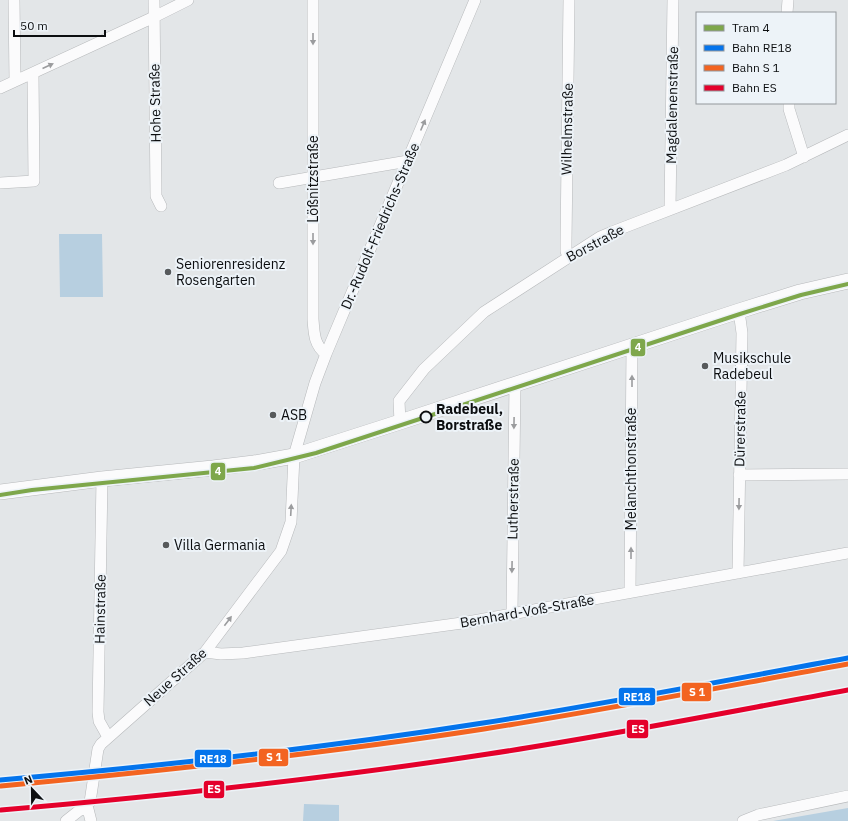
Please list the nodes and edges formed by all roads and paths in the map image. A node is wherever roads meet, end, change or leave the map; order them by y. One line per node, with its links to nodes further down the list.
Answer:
1 (14, 0): 12 (street)
2 (154, 0): 10 (street, Hohe Straße)
3 (188, 0): 10 (street)
4 (313, 0): 18 (street, Lößnitzstraße, one-way to 18)
5 (475, 0): 17 (street, Dr.-Rudolf-Friedrichs-Straße, one-way to 5)
6 (569, 0): 23 (street, Wilhelmstraße)
7 (673, 0): 22 (street, Magdalenenstraße)
8 (788, 0): 9 (street)
9 (787, 12)
10 (154, 17): 11 (street, one-way to 10); 21 (street, Hohe Straße)
11 (33, 73): 12 (street); 19 (street)
12 (15, 81): 13 (street)
13 (0, 88)
14 (789, 104): 16 (street)
15 (848, 136): 16 (street, Borstraße)
16 (804, 157): 22 (street, Borstraße)
17 (408, 161): 18 (street); 27 (street, Dr.-Rudolf-Friedrichs-Straße)
18 (313, 178): 20 (street); 27 (street, Lößnitzstraße, one-way to 27)
19 (0, 182)
20 (279, 183)
21 (161, 206)
22 (670, 209): 23 (street, Borstraße)
23 (568, 257): 29 (street, Borstraße)
24 (848, 281): 25 (main road)
25 (739, 311): 26 (main road); 32 (street, Dürerstraße)
26 (632, 346): 28 (main road); 37 (street, Melanchthonstraße, one-way to 26)
27 (326, 354): 30 (street, Dr.-Rudolf-Friedrichs-Straße)
28 (515, 384): 29 (main road); 38 (street, Lutherstraße, one-way to 38)
29 (400, 422): 30 (main road)
30 (294, 456): 33 (main road); 39 (street, Neue Straße, one-way to 30)
31 (848, 474): 32 (street, Dürerstraße)
32 (739, 475): 36 (street, Dürerstraße, one-way to 36)
33 (102, 479): 34 (main road); 40 (street, Hainstraße)
34 (0, 492)
35 (848, 553): 36 (street, Bernhard-Voß-Straße)
36 (738, 573): 37 (street, Bernhard-Voß-Straße)
37 (630, 592): 38 (street, Bernhard-Voß-Straße)
38 (512, 613): 39 (street, Bernhard-Voß-Straße)
39 (205, 652): 40 (street, Neue Straße)
40 (108, 737): 42 (street, Neue Straße)
41 (848, 796): 45 (street)
42 (87, 805): 43 (street); 44 (street)
43 (66, 821)
44 (91, 821)
45 (743, 821)

